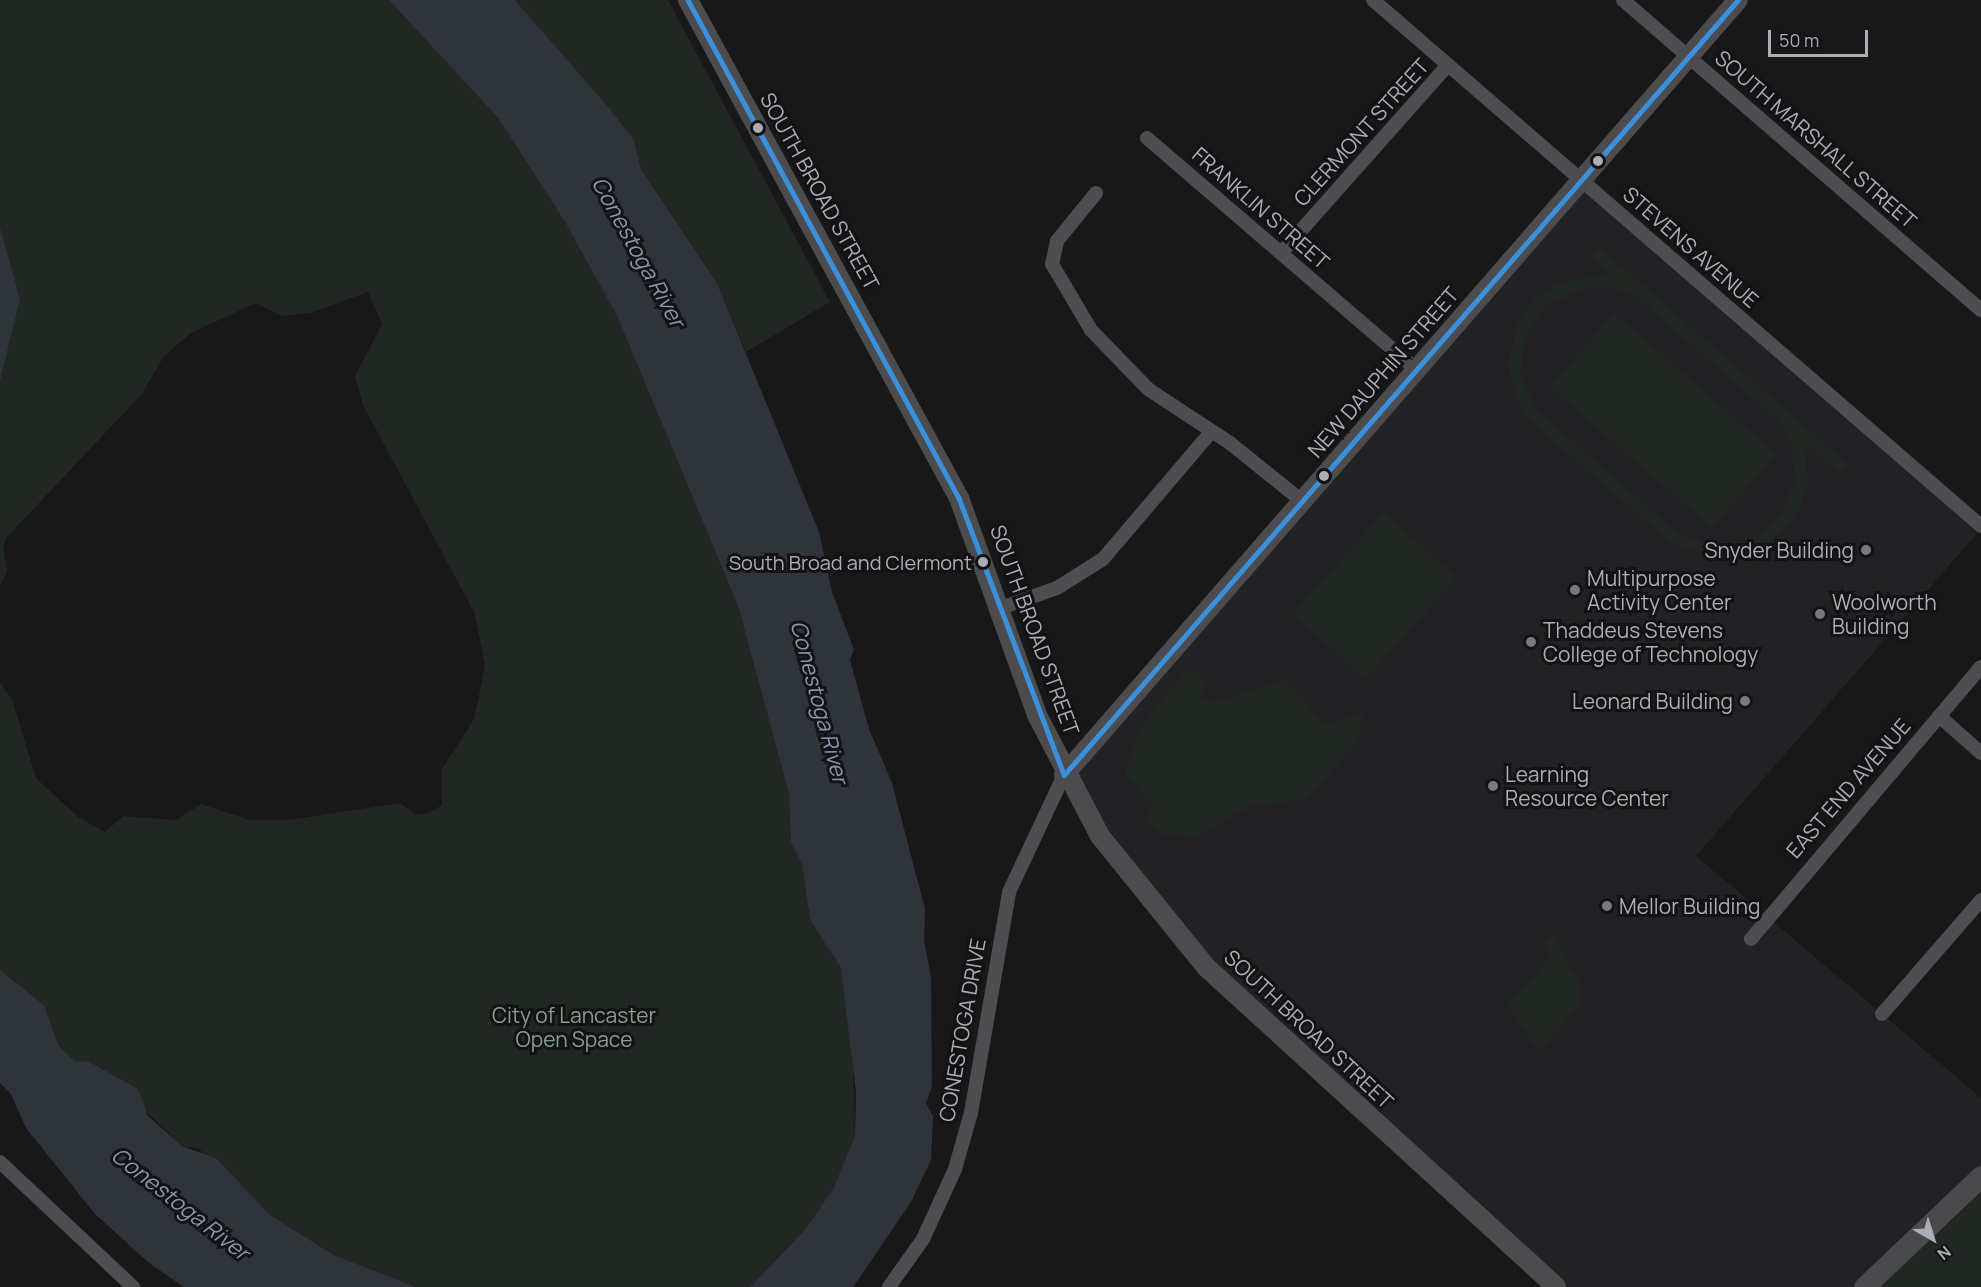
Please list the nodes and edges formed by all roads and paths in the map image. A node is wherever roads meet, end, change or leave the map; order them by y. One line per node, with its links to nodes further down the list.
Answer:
1 (688, 0): 16 (main road, SOUTH BROAD STREET)
2 (1373, 0): 6 (street, STEVENS AVENUE)
3 (1623, 0): 5 (street, SOUTH MARSHALL STREET)
4 (1738, 0): 5 (main road, NEW DAUPHIN STREET)
5 (1688, 57): 8 (main road, NEW DAUPHIN STREET); 11 (street, SOUTH MARSHALL STREET)
6 (1448, 65): 8 (street, STEVENS AVENUE); 10 (street, CLERMONT STREET)
7 (1148, 138): 10 (street, FRANKLIN STREET)
8 (1581, 180): 12 (main road, NEW DAUPHIN STREET); 15 (street, STEVENS AVENUE)
9 (1096, 193): 13 (street)
10 (1281, 253): 12 (street, FRANKLIN STREET)
11 (1981, 310)
12 (1417, 370): 14 (main road, NEW DAUPHIN STREET)
13 (1211, 432): 14 (street); 16 (street)
14 (1302, 501): 20 (main road, NEW DAUPHIN STREET)
15 (1981, 526)
16 (1001, 608): 20 (main road, SOUTH BROAD STREET)
17 (1981, 668): 18 (street, EAST END AVENUE)
18 (1939, 716): 19 (street); 22 (street, EAST END AVENUE)
19 (1981, 753)
20 (1064, 775): 27 (street, CONESTOGA DRIVE); 28 (main road, SOUTH BROAD STREET)
21 (1981, 900): 23 (street)
22 (1751, 939)
23 (1882, 1014)
24 (0, 1162): 26 (street)
25 (1981, 1176): 29 (main road)
26 (133, 1287)
27 (889, 1287)
28 (1556, 1287)
29 (1864, 1287)

